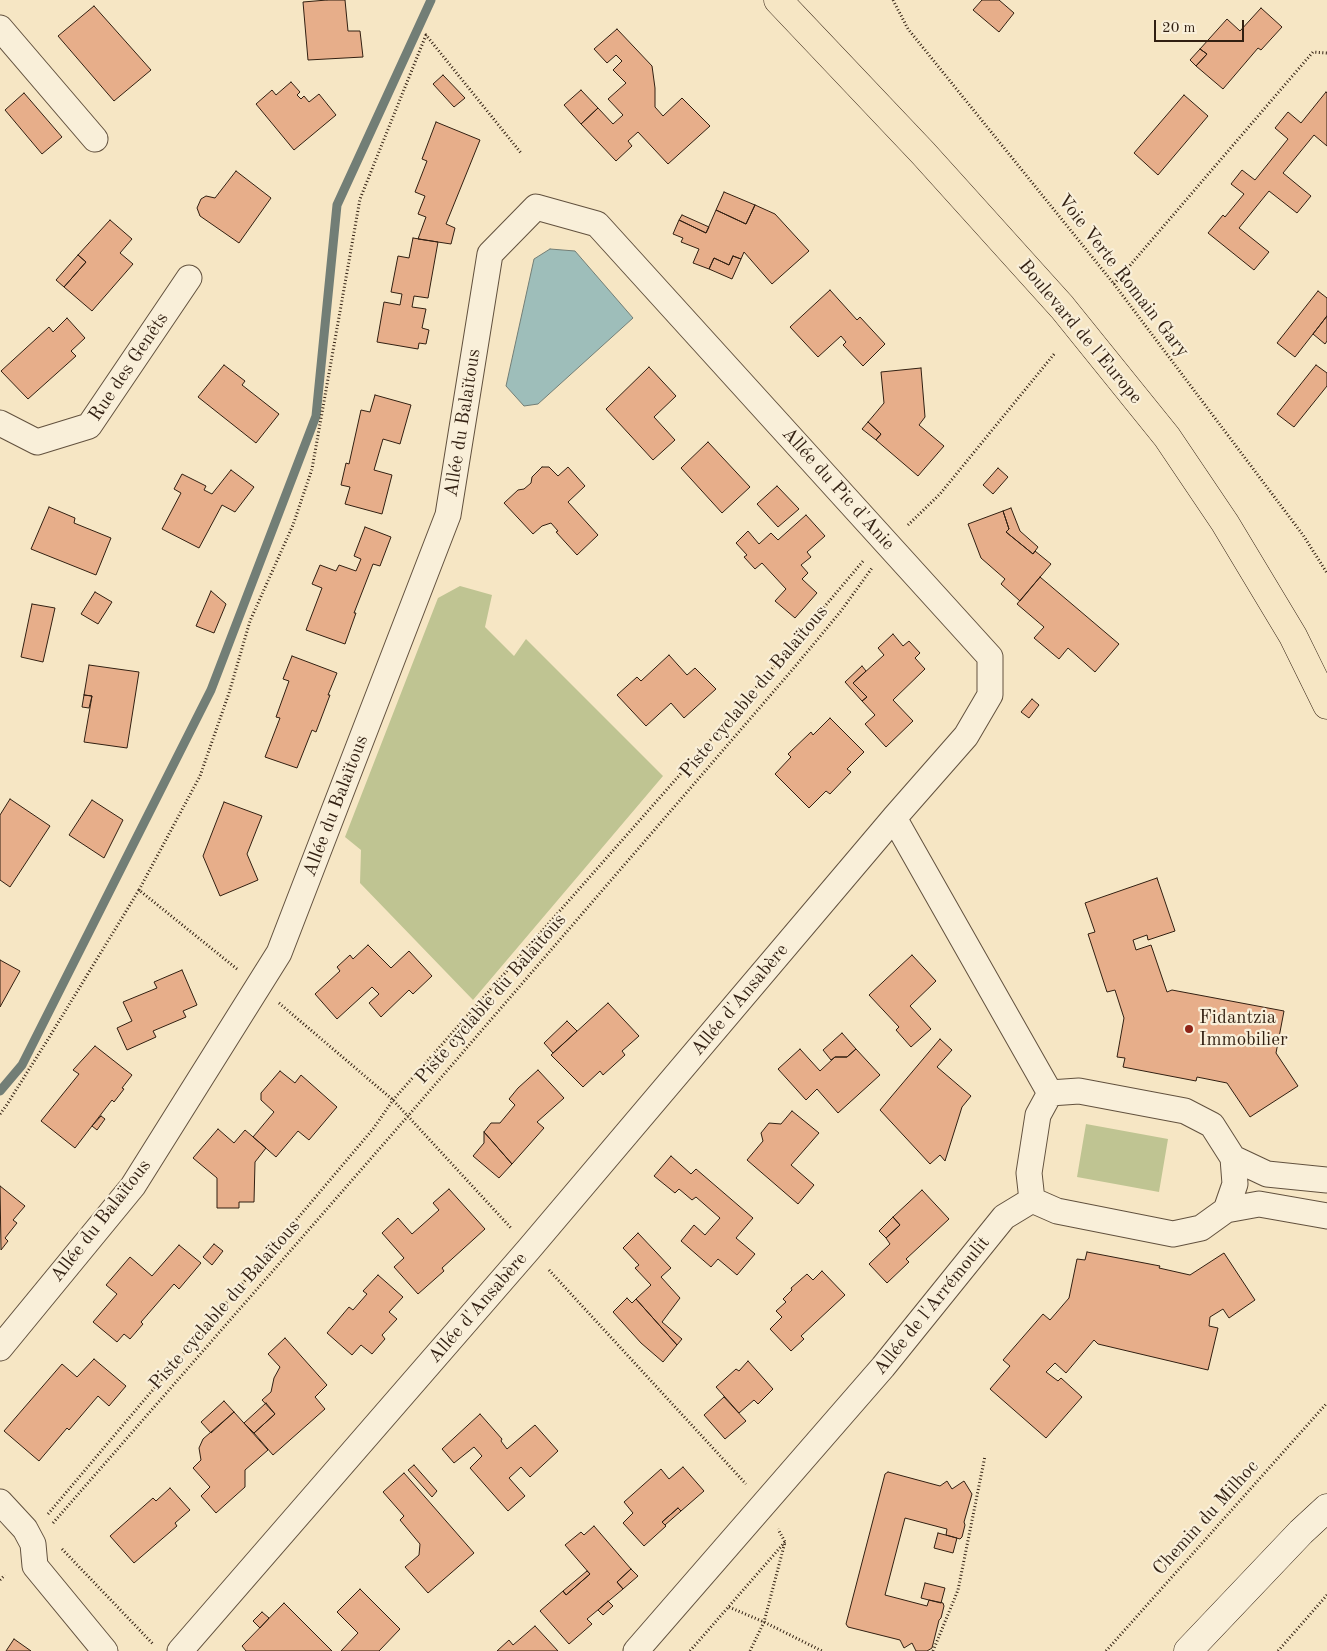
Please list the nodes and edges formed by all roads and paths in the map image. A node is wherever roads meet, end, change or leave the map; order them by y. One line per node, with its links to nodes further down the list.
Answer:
1 (778, 0): 14 (main road, Boulevard de l'Europe)
2 (893, 0): 9 (path, Voie Verte Romain Gary)
3 (0, 28): 5 (street)
4 (1327, 53): 9 (path)
5 (95, 139)
6 (521, 154): 16 (path)
7 (536, 207): 12 (street, Allée du Pic d'Anie); 17 (street, Allée du Balaïtous)
8 (189, 278): 11 (street, Rue des Genêts)
9 (1114, 284): 13 (path, Voie Verte Romain Gary)
10 (1055, 353): 12 (path, Piste cyclable du Balaïtous)
11 (0, 423)
12 (886, 542): 15 (street, Allée du Pic d'Anie); 31 (path); 32 (path, Piste cyclable du Balaïtous)
13 (1327, 573)
14 (1327, 705)
15 (894, 818): 18 (street); 42 (street, Allée d'Ansabère)
16 (139, 890): 17 (path); 19 (path)
17 (258, 986): 25 (street, Allée du Balaïtous)
18 (1050, 1093): 20 (street); 22 (street)
19 (0, 1114)
20 (1233, 1158): 21 (street); 23 (street)
21 (1327, 1180)
22 (1032, 1200): 23 (street); 43 (street, Allée de l'Arrémoulit)
23 (1226, 1210): 24 (street)
24 (1327, 1216)
25 (0, 1348)
26 (1327, 1403): 48 (path, Chemin du Milhoc)
27 (985, 1456): 47 (path)
28 (1327, 1491): 33 (main road)
29 (0, 1502): 40 (street)
30 (1327, 1508): 33 (main road)
31 (46, 1516)
32 (52, 1524)
33 (1300, 1532): 49 (main road)
34 (59, 1545): 41 (path)
35 (5, 1575): 36 (path)
36 (0, 1580)
37 (1327, 1595): 50 (path)
38 (729, 1607): 39 (path); 39 (path); 44 (path)
39 (764, 1622): 45 (path); 46 (path)
40 (105, 1651)
41 (159, 1651)
42 (180, 1651)
43 (636, 1651)
44 (690, 1651)
45 (750, 1651)
46 (822, 1651)
47 (933, 1651)
48 (1106, 1651)
49 (1188, 1651)
50 (1278, 1651)

